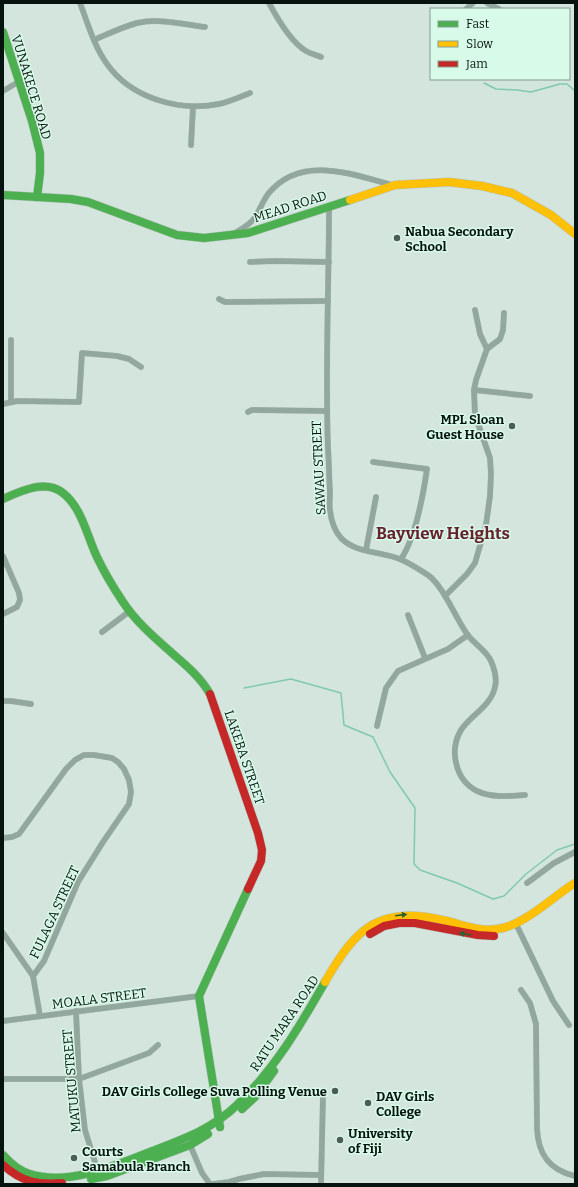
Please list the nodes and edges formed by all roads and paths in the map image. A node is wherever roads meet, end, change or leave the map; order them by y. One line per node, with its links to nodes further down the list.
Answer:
1 (80, 3): 7 (street)
2 (269, 3): 8 (street)
3 (487, 3): 4 (street)
4 (497, 8)
5 (205, 26): 7 (street)
6 (3, 32): 9 (main road, VUNAKECE ROAD)
7 (94, 40): 12 (street)
8 (321, 56)
9 (20, 82): 10 (street); 16 (main road, VUNAKECE ROAD)
10 (3, 91)
11 (250, 93): 12 (street)
12 (193, 106): 13 (street)
13 (191, 145)
14 (395, 185): 17 (main road, MEAD ROAD); 18 (main road, MEAD ROAD); 19 (street)
15 (3, 195): 16 (main road, MEAD ROAD)
16 (38, 197): 19 (main road, MEAD ROAD)
17 (328, 207): 19 (main road, MEAD ROAD); 21 (street, SAWAU STREET)
18 (575, 234)
19 (233, 235)
20 (250, 262): 21 (street)
21 (329, 262): 23 (street, SAWAU STREET)
22 (219, 299): 23 (street)
23 (328, 302): 33 (street, SAWAU STREET)
24 (475, 310): 27 (street)
25 (504, 312): 27 (street)
26 (11, 340): 31 (street)
27 (487, 349): 29 (street)
28 (141, 367): 31 (street)
29 (474, 390): 30 (street); 41 (street)
30 (530, 396)
31 (11, 401): 32 (street)
32 (3, 404)
33 (327, 411): 34 (street); 38 (street, SAWAU STREET)
34 (248, 412)
35 (373, 462): 40 (street)
36 (376, 497): 38 (street)
37 (3, 499): 42 (main road, LAKEBA STREET)
38 (366, 550): 40 (street, SAWAU STREET)
39 (3, 556): 43 (street)
40 (401, 559): 41 (street, SAWAU STREET)
41 (446, 596): 46 (street, SAWAU STREET)
42 (130, 611): 45 (street); 61 (main road, LAKEBA STREET)
43 (3, 614)
44 (408, 615): 47 (street)
45 (102, 632)
46 (468, 635): 47 (street); 51 (street, SAWAU STREET)
47 (425, 658): 50 (street)
48 (3, 701): 49 (street)
49 (32, 704)
50 (377, 726)
51 (525, 795)
52 (3, 838): 59 (street, FULAGA STREET)
53 (575, 852): 54 (street)
54 (526, 883)
55 (575, 883): 70 (main road, RATU MARA ROAD, one-way to 55)
56 (575, 890): 57 (main road, RATU MARA ROAD)
57 (518, 928): 65 (street); 70 (main road, RATU MARA ROAD, one-way to 70)
58 (3, 933): 59 (street)
59 (33, 976): 63 (street)
60 (521, 990): 76 (street)
61 (199, 996): 62 (street, MOALA STREET); 70 (main road)
62 (76, 1011): 63 (street, MOALA STREET); 67 (street, MATUKU STREET)
63 (40, 1016): 64 (street, MOALA STREET)
64 (3, 1021)
65 (569, 1025)
66 (158, 1045): 67 (street)
67 (79, 1078): 68 (street); 74 (street, MATUKU STREET)
68 (3, 1079)
69 (322, 1095): 75 (street)
70 (219, 1124): 71 (main road, RATU MARA ROAD)
71 (189, 1141): 73 (main road, RATU MARA ROAD); 74 (main road, RATU MARA ROAD); 77 (street)
72 (3, 1155): 74 (main road, RATU MARA ROAD)
73 (3, 1165)
74 (98, 1172)
75 (321, 1175): 78 (street); 79 (street)
76 (575, 1176)
77 (210, 1184)
78 (213, 1184)
79 (321, 1184)

